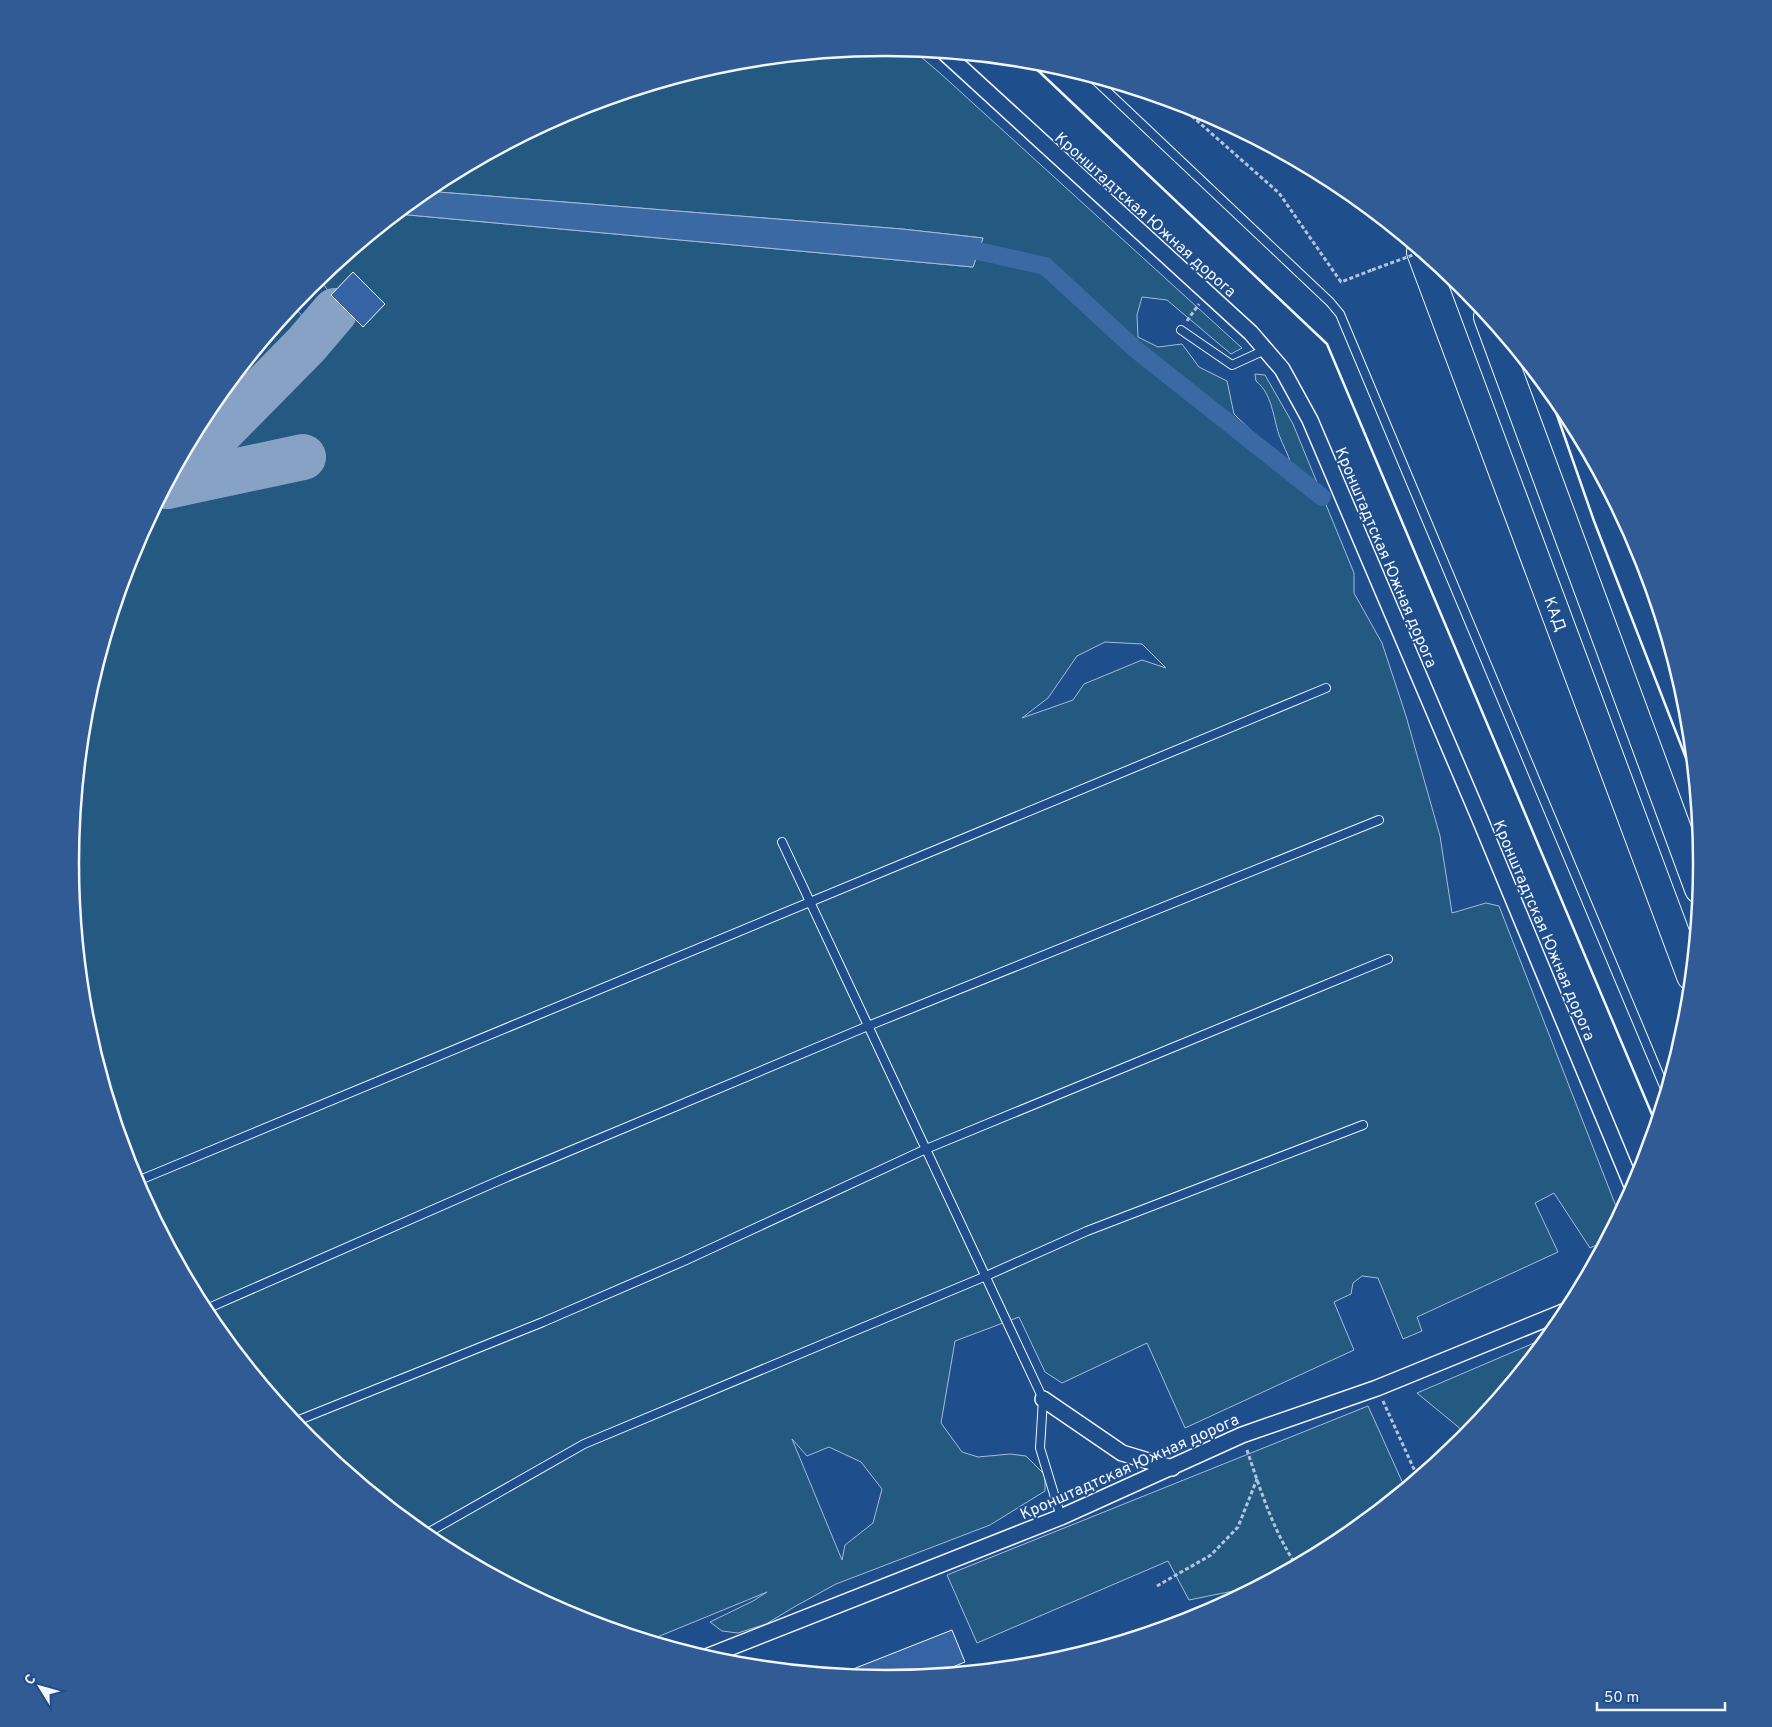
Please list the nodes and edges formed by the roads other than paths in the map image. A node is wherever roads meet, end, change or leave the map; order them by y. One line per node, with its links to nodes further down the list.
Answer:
1 (952, 59): 6 (street, Кронштадтская Южная дорога)
2 (1101, 86): 15 (lane)
3 (1425, 264): 13 (highway, КАД)
4 (1180, 330): 6 (lane)
5 (1493, 331): 10 (highway)
6 (1265, 350): 18 (street, Кронштадтская Южная дорога)
7 (1326, 688): 11 (lane)
8 (1379, 820): 14 (lane)
9 (782, 842): 11 (lane)
10 (1693, 870)
11 (810, 902): 14 (lane); 19 (lane)
12 (1388, 958): 17 (lane)
13 (1687, 964)
14 (868, 1026): 17 (lane); 21 (lane)
15 (1663, 1083)
16 (1363, 1125): 20 (lane)
17 (926, 1149): 20 (lane); 24 (lane)
18 (1630, 1177)
19 (143, 1179)
20 (986, 1276): 23 (lane); 27 (lane)
21 (212, 1307)
22 (1554, 1316): 25 (street, Кронштадтская Южная дорога)
23 (1043, 1399): 25 (street); 26 (lane)
24 (301, 1419)
25 (1172, 1468): 26 (street, Кронштадтская Южная дорога)
26 (1061, 1517): 28 (street, Кронштадтская Южная дорога)
27 (432, 1531)
28 (718, 1652)

